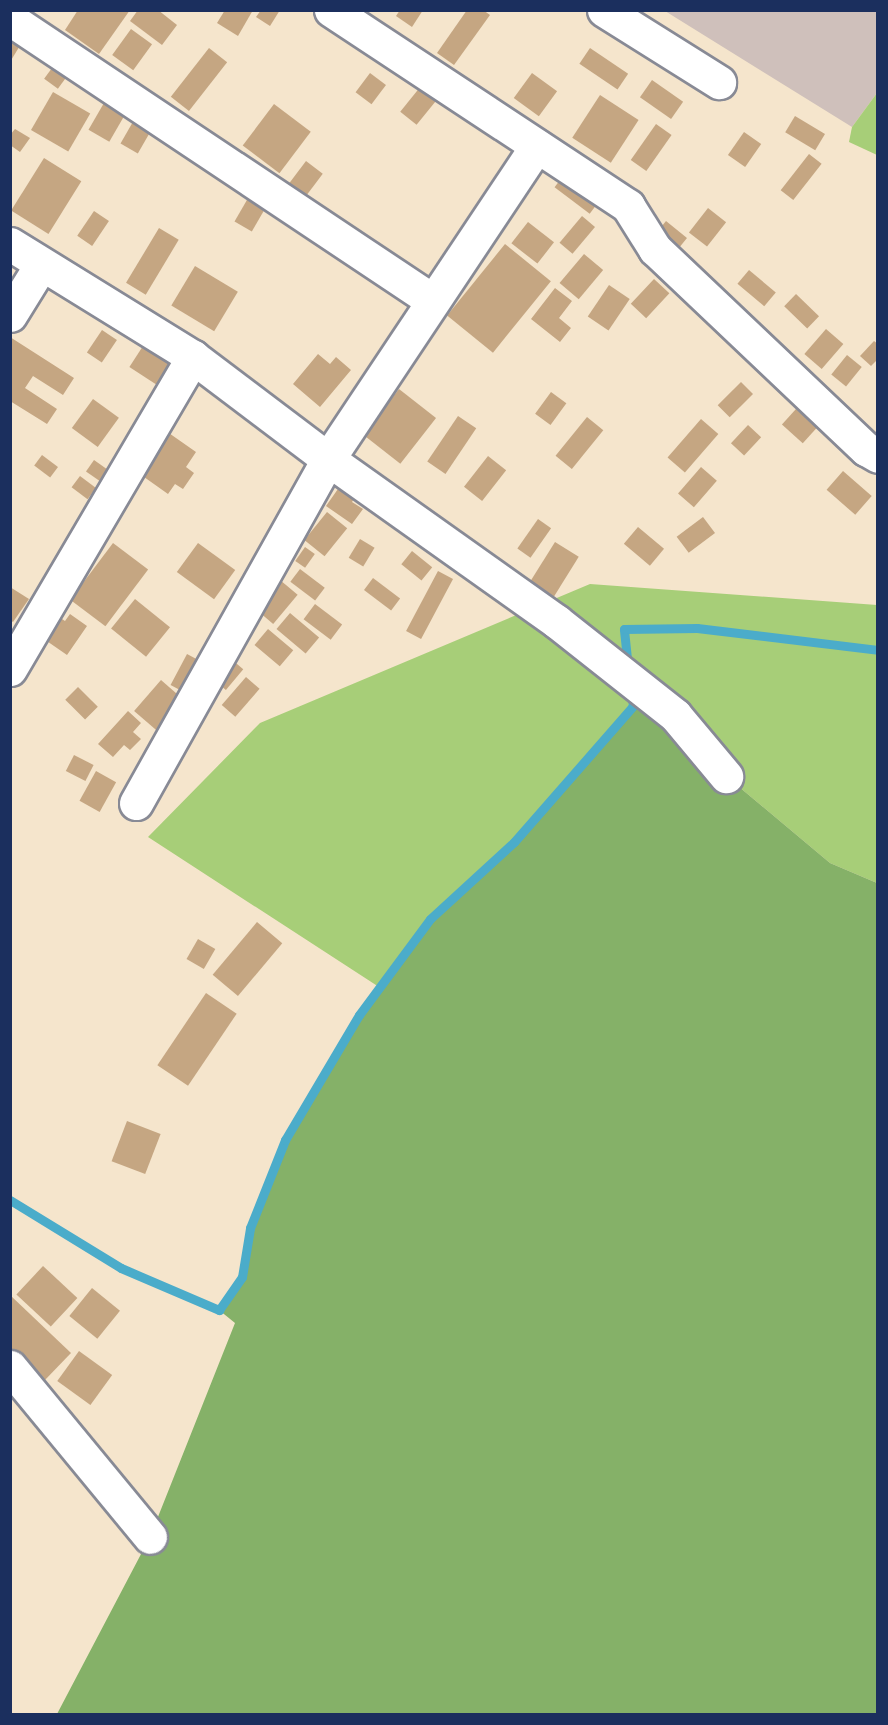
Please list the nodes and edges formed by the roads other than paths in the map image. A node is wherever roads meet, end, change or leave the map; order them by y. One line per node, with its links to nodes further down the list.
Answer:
1 (331, 10): 5 (street)
2 (604, 10): 4 (street)
3 (10, 19): 8 (street)
4 (719, 82)
5 (537, 146): 8 (street); 11 (street)
6 (10, 244): 7 (street)
7 (41, 265): 9 (street); 10 (street)
8 (433, 301): 12 (street)
9 (10, 315)
10 (193, 357): 12 (street); 13 (street)
11 (878, 456)
12 (328, 459): 14 (street); 15 (street)
13 (10, 669)
14 (726, 776)
15 (136, 803)
16 (10, 1367): 17 (street)
17 (150, 1537)

